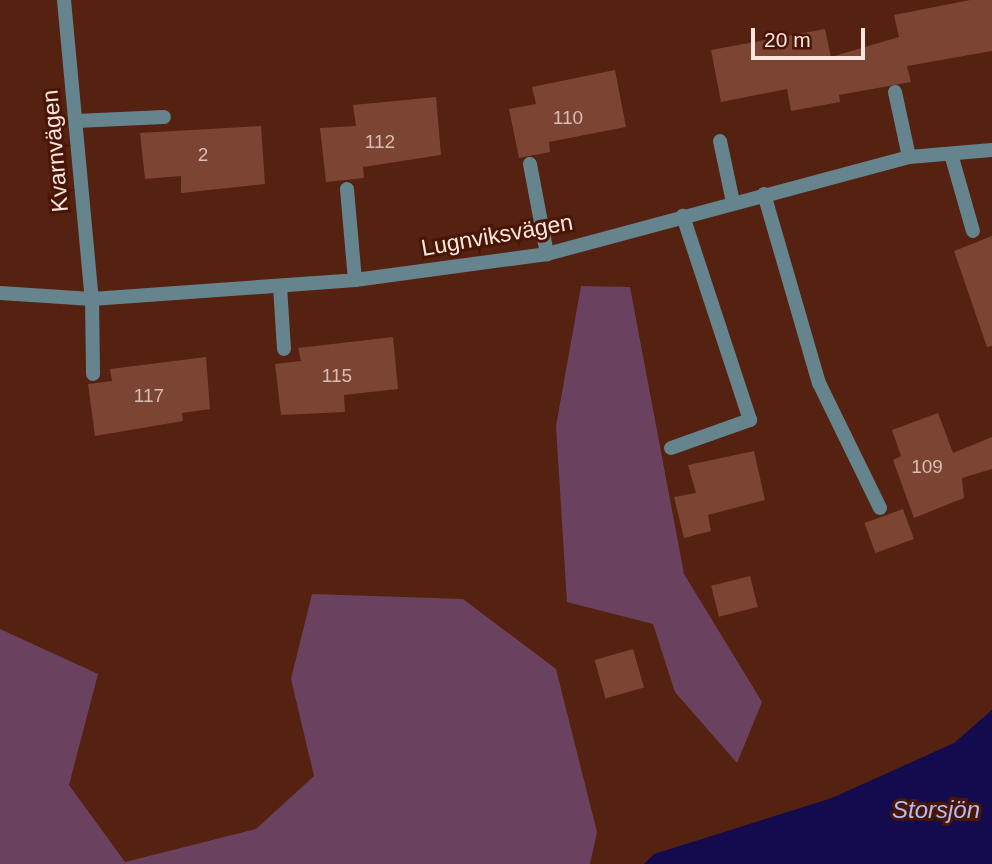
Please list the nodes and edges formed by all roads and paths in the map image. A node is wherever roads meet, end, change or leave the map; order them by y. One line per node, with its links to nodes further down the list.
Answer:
1 (64, 0): 4 (street, Kvarnvägen)
2 (895, 92): 8 (street)
3 (164, 117): 4 (street)
4 (75, 121): 19 (street, Kvarnvägen)
5 (720, 141): 12 (street)
6 (992, 150): 7 (street, Lugnviksvägen)
7 (951, 153): 8 (street, Lugnviksvägen); 14 (street)
8 (909, 157): 11 (street, Lugnviksvägen)
9 (530, 164): 15 (street)
10 (347, 189): 16 (street)
11 (764, 194): 12 (street, Lugnviksvägen); 23 (street)
12 (733, 202): 13 (street, Lugnviksvägen)
13 (683, 216): 15 (street, Lugnviksvägen); 22 (street)
14 (973, 231)
15 (547, 254): 16 (street, Lugnviksvägen)
16 (355, 280): 17 (street, Lugnviksvägen)
17 (280, 286): 19 (street, Lugnviksvägen); 20 (street)
18 (0, 293): 19 (street, Lugnviksvägen)
19 (92, 299): 21 (street, Kvarnvägen)
20 (284, 349)
21 (93, 374)
22 (670, 447)
23 (880, 508)

